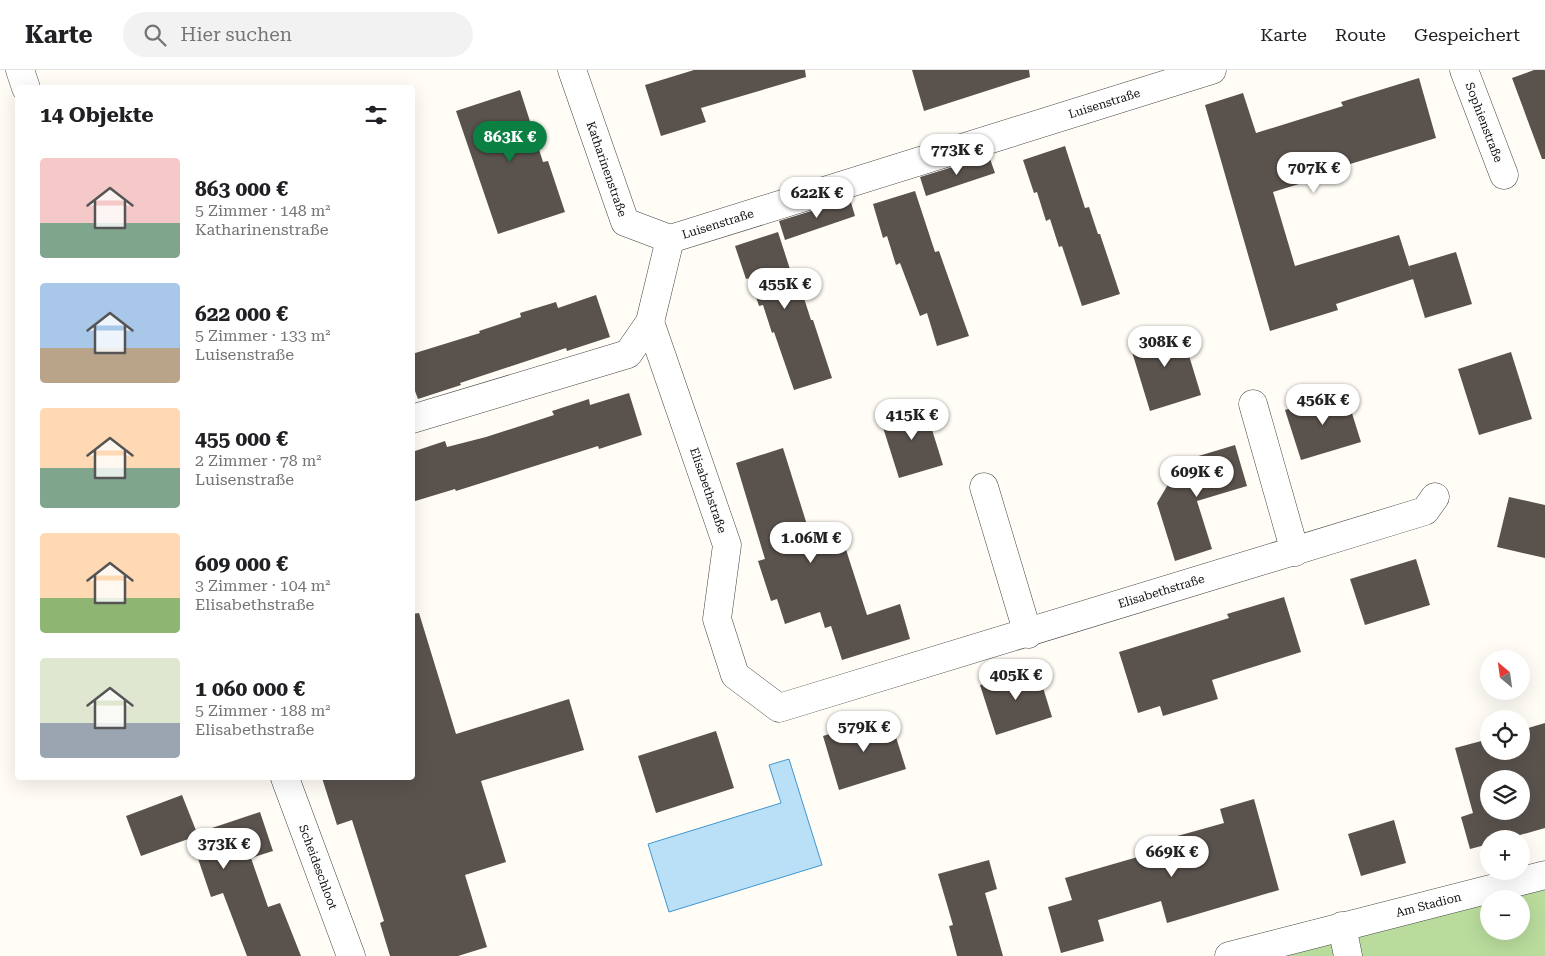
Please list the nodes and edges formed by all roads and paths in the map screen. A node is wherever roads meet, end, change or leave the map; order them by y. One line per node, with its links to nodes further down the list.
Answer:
1 (20, 70): 5 (street)
2 (572, 70): 7 (street, Katharinenstraße)
3 (1212, 70): 7 (street, Luisenstraße)
4 (1464, 70): 6 (street, Sophienstraße)
5 (25, 85)
6 (1504, 175)
7 (670, 239): 8 (street, Luisenstraße)
8 (650, 322): 10 (street, Luisenstraße); 14 (street, Elisabethstraße)
9 (1252, 404): 13 (street)
10 (415, 418)
11 (984, 487): 14 (street)
12 (1435, 497): 13 (street, Elisabethstraße)
13 (1295, 552): 14 (street, Elisabethstraße)
14 (1028, 634)
15 (285, 780): 18 (street, Scheideschloot)
16 (1545, 875): 17 (street, Am Stadion)
17 (1342, 926): 19 (street, Am Stadion); 20 (street)
18 (351, 956)
19 (1229, 956)
20 (1348, 956)

